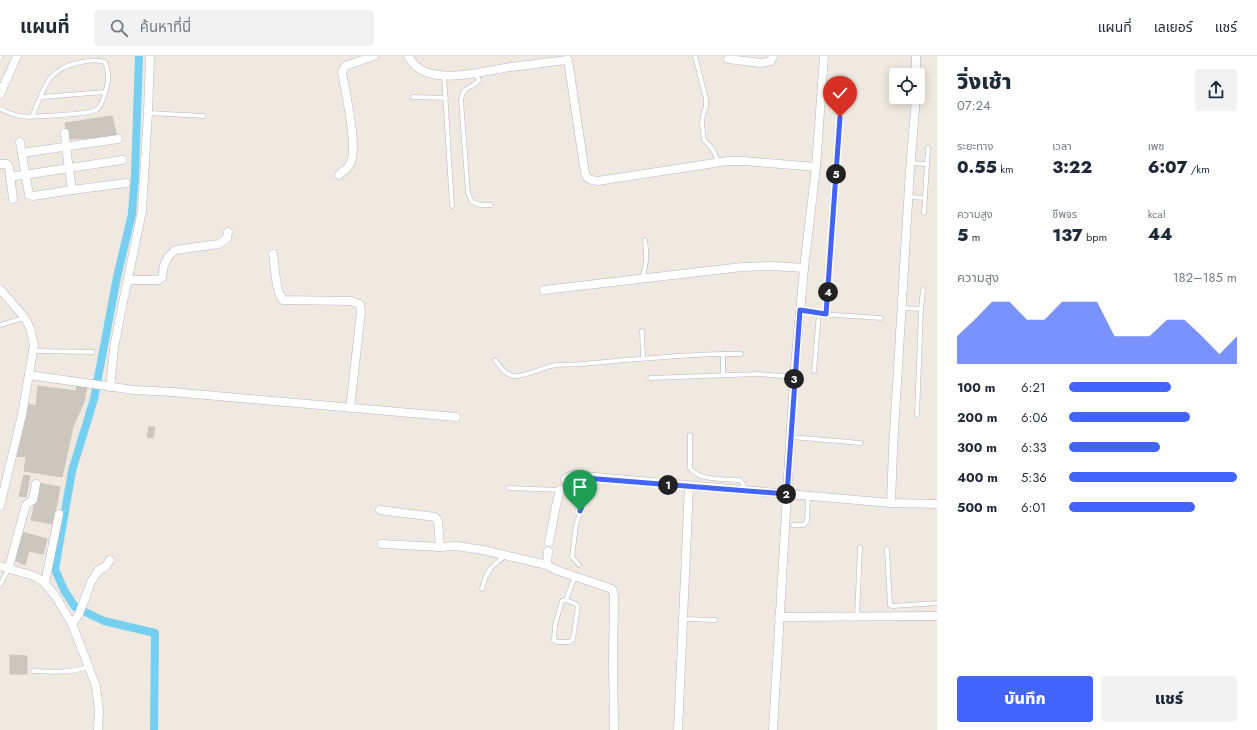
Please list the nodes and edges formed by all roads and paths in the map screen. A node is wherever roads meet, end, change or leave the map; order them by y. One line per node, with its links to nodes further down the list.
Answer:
1 (18, 56): 14 (street)
2 (150, 56): 21 (street)
3 (374, 56): 39 (street)
4 (408, 56): 13 (street)
5 (695, 56): 32 (lane)
6 (773, 56): 10 (street)
7 (824, 56): 36 (street)
8 (916, 56): 11 (street)
9 (567, 58): 12 (street); 32 (street)
10 (728, 59)
11 (916, 68)
12 (476, 74): 13 (street); 46 (lane)
13 (444, 76): 18 (lane)
14 (1, 91)
15 (105, 92): 16 (lane); 16 (lane); 23 (lane)
16 (41, 97): 23 (lane)
17 (413, 98): 18 (lane)
18 (446, 98): 47 (lane)
19 (915, 104): 33 (street)
20 (0, 109): 23 (lane)
21 (148, 113): 22 (lane); 54 (street)
22 (204, 116)
23 (32, 117)
24 (840, 117): 62 (lane)
25 (65, 133): 28 (street)
26 (118, 139): 28 (street)
27 (20, 142): 30 (street)
28 (66, 147): 30 (street); 37 (street)
29 (928, 148): 35 (lane)
30 (22, 153): 38 (street)
31 (122, 160): 37 (street)
32 (718, 162): 36 (street)
33 (910, 163): 35 (lane); 43 (street)
34 (0, 164): 40 (street)
35 (927, 164): 44 (lane)
36 (816, 167): 52 (street)
37 (68, 168): 38 (street); 42 (street)
38 (26, 175): 40 (street); 42 (street)
39 (339, 175)
40 (10, 177): 45 (street)
41 (126, 183): 42 (street)
42 (72, 190)
43 (908, 196): 44 (lane); 58 (street)
44 (925, 198): 48 (lane)
45 (13, 199)
46 (491, 205)
47 (452, 206)
48 (924, 213)
49 (228, 232): 54 (street)
50 (645, 240): 53 (lane)
51 (273, 254): 79 (street)
52 (804, 268): 53 (street); 60 (street)
53 (642, 278): 56 (street)
54 (128, 280): 78 (street)
55 (0, 290): 63 (street)
56 (544, 290)
57 (922, 290): 59 (lane)
58 (902, 308): 59 (lane); 95 (street)
59 (921, 309): 80 (lane)
60 (800, 310): 61 (lane); 76 (street)
61 (820, 314): 62 (lane); 73 (lane)
62 (826, 314): 64 (lane)
63 (24, 318): 65 (lane); 67 (street)
64 (881, 318)
65 (0, 325)
66 (642, 331): 71 (lane)
67 (34, 351): 68 (lane); 74 (street)
68 (93, 352)
69 (722, 354): 70 (lane); 71 (lane); 75 (lane)
70 (742, 354)
71 (643, 358): 72 (lane)
72 (495, 360)
73 (814, 371)
74 (29, 375): 78 (street); 94 (street)
75 (723, 375): 76 (lane); 77 (lane)
76 (794, 377): 83 (street)
77 (650, 378)
78 (107, 386): 79 (street)
79 (350, 408): 81 (street)
80 (917, 415)
81 (456, 417)
82 (690, 435): 91 (lane)
83 (791, 436): 84 (lane); 92 (street)
84 (861, 443)
85 (585, 478): 86 (street); 88 (street); 110 (lane)
86 (565, 479)
87 (36, 484): 112 (street)
88 (689, 487): 91 (street); 122 (street)
89 (509, 488): 90 (lane)
90 (560, 490): 101 (street)
91 (746, 491): 92 (street)
92 (787, 494): 93 (street); 121 (street)
93 (808, 496): 95 (street); 100 (lane)
94 (1, 497): 97 (street)
95 (891, 503): 96 (street)
96 (937, 504)
97 (0, 506)
98 (380, 510): 103 (street)
99 (59, 514): 114 (street)
100 (793, 525)
101 (549, 542)
102 (382, 544): 103 (street)
103 (440, 547): 107 (street)
104 (860, 547): 119 (lane)
105 (888, 549): 118 (lane)
106 (548, 552): 109 (street)
107 (505, 555): 109 (street); 116 (lane)
108 (110, 560): 124 (street)
109 (547, 565): 113 (street)
110 (579, 565)
111 (0, 566): 112 (street)
112 (9, 567): 114 (street); 115 (lane)
113 (575, 576): 117 (lane); 128 (street)
114 (45, 583): 124 (street)
115 (0, 585)
116 (482, 589)
117 (566, 600): 117 (lane)
118 (937, 603)
119 (857, 616): 120 (street); 121 (street)
120 (937, 616)
121 (779, 617): 130 (street)
122 (683, 619): 123 (lane); 129 (street)
123 (715, 620)
124 (72, 624): 125 (street)
125 (88, 667): 126 (lane); 127 (street)
126 (33, 671)
127 (98, 730)
128 (614, 730)
129 (678, 730)
130 (773, 730)

